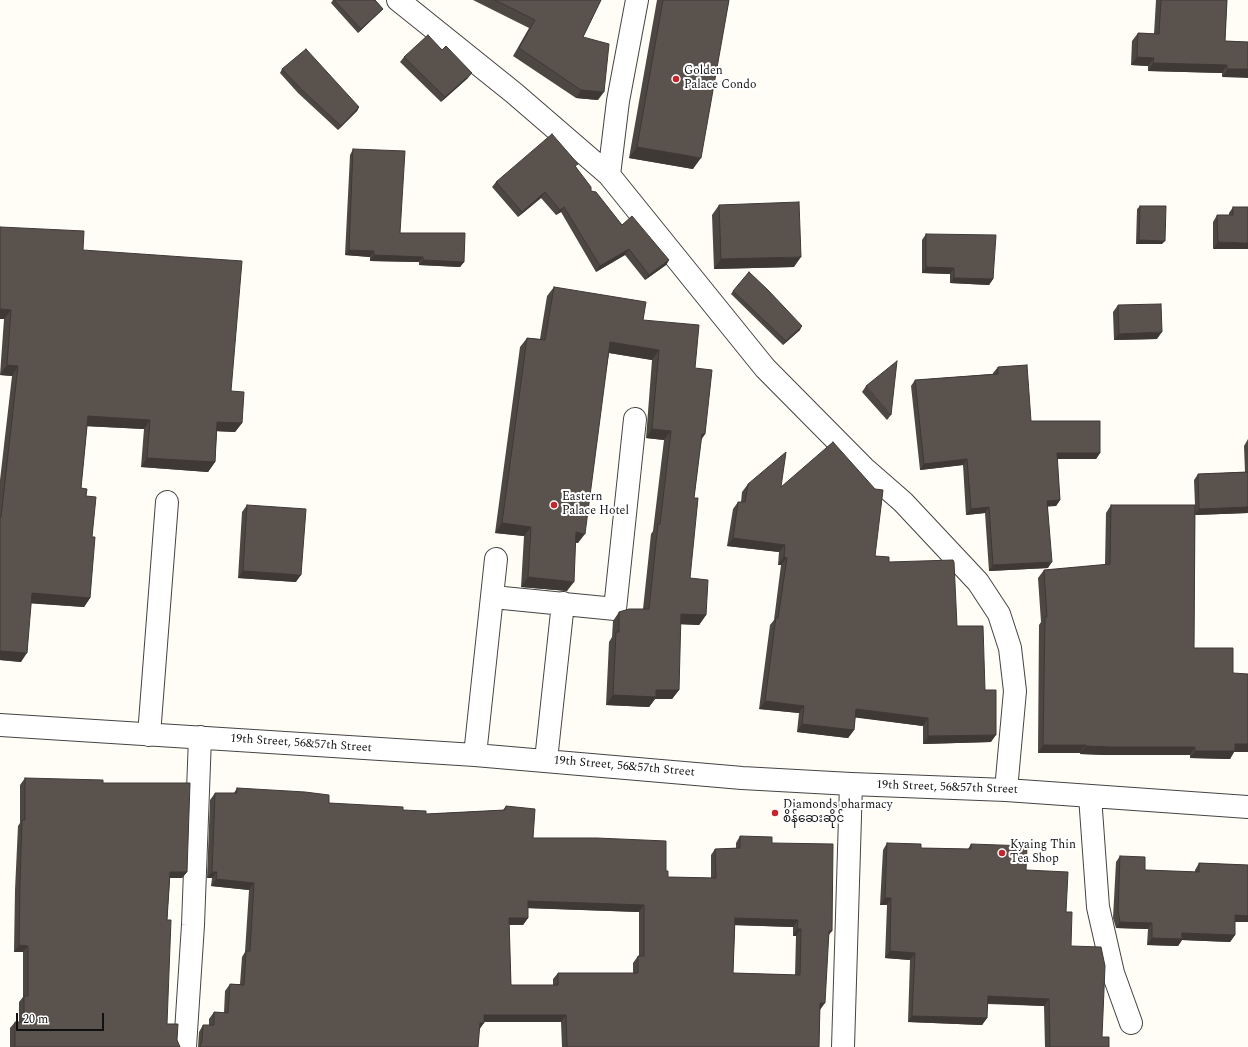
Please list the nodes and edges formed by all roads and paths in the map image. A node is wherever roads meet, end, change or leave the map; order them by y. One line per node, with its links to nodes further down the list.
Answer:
1 (398, 0): 3 (street)
2 (637, 0): 3 (street)
3 (609, 175): 15 (street)
4 (635, 419): 8 (street)
5 (167, 502): 10 (street)
6 (496, 560): 7 (street)
7 (493, 597): 8 (street); 12 (street)
8 (563, 604): 13 (street)
9 (0, 725): 10 (street, 19th Street, 56&57th Street)
10 (148, 735): 11 (street, 19th Street, 56&57th Street)
11 (200, 737): 12 (street, 19th Street, 56&57th Street); 19 (street)
12 (475, 754): 13 (street, 19th Street, 56&57th Street)
13 (546, 760): 14 (street, 19th Street, 56&57th Street)
14 (851, 784): 15 (street, 19th Street, 56&57th Street); 20 (street)
15 (1006, 790): 16 (street, 19th Street, 56&57th Street)
16 (1090, 796): 17 (street, 19th Street, 56&57th Street); 18 (street)
17 (1248, 807)
18 (1131, 1023)
19 (185, 1047)
20 (843, 1047)

